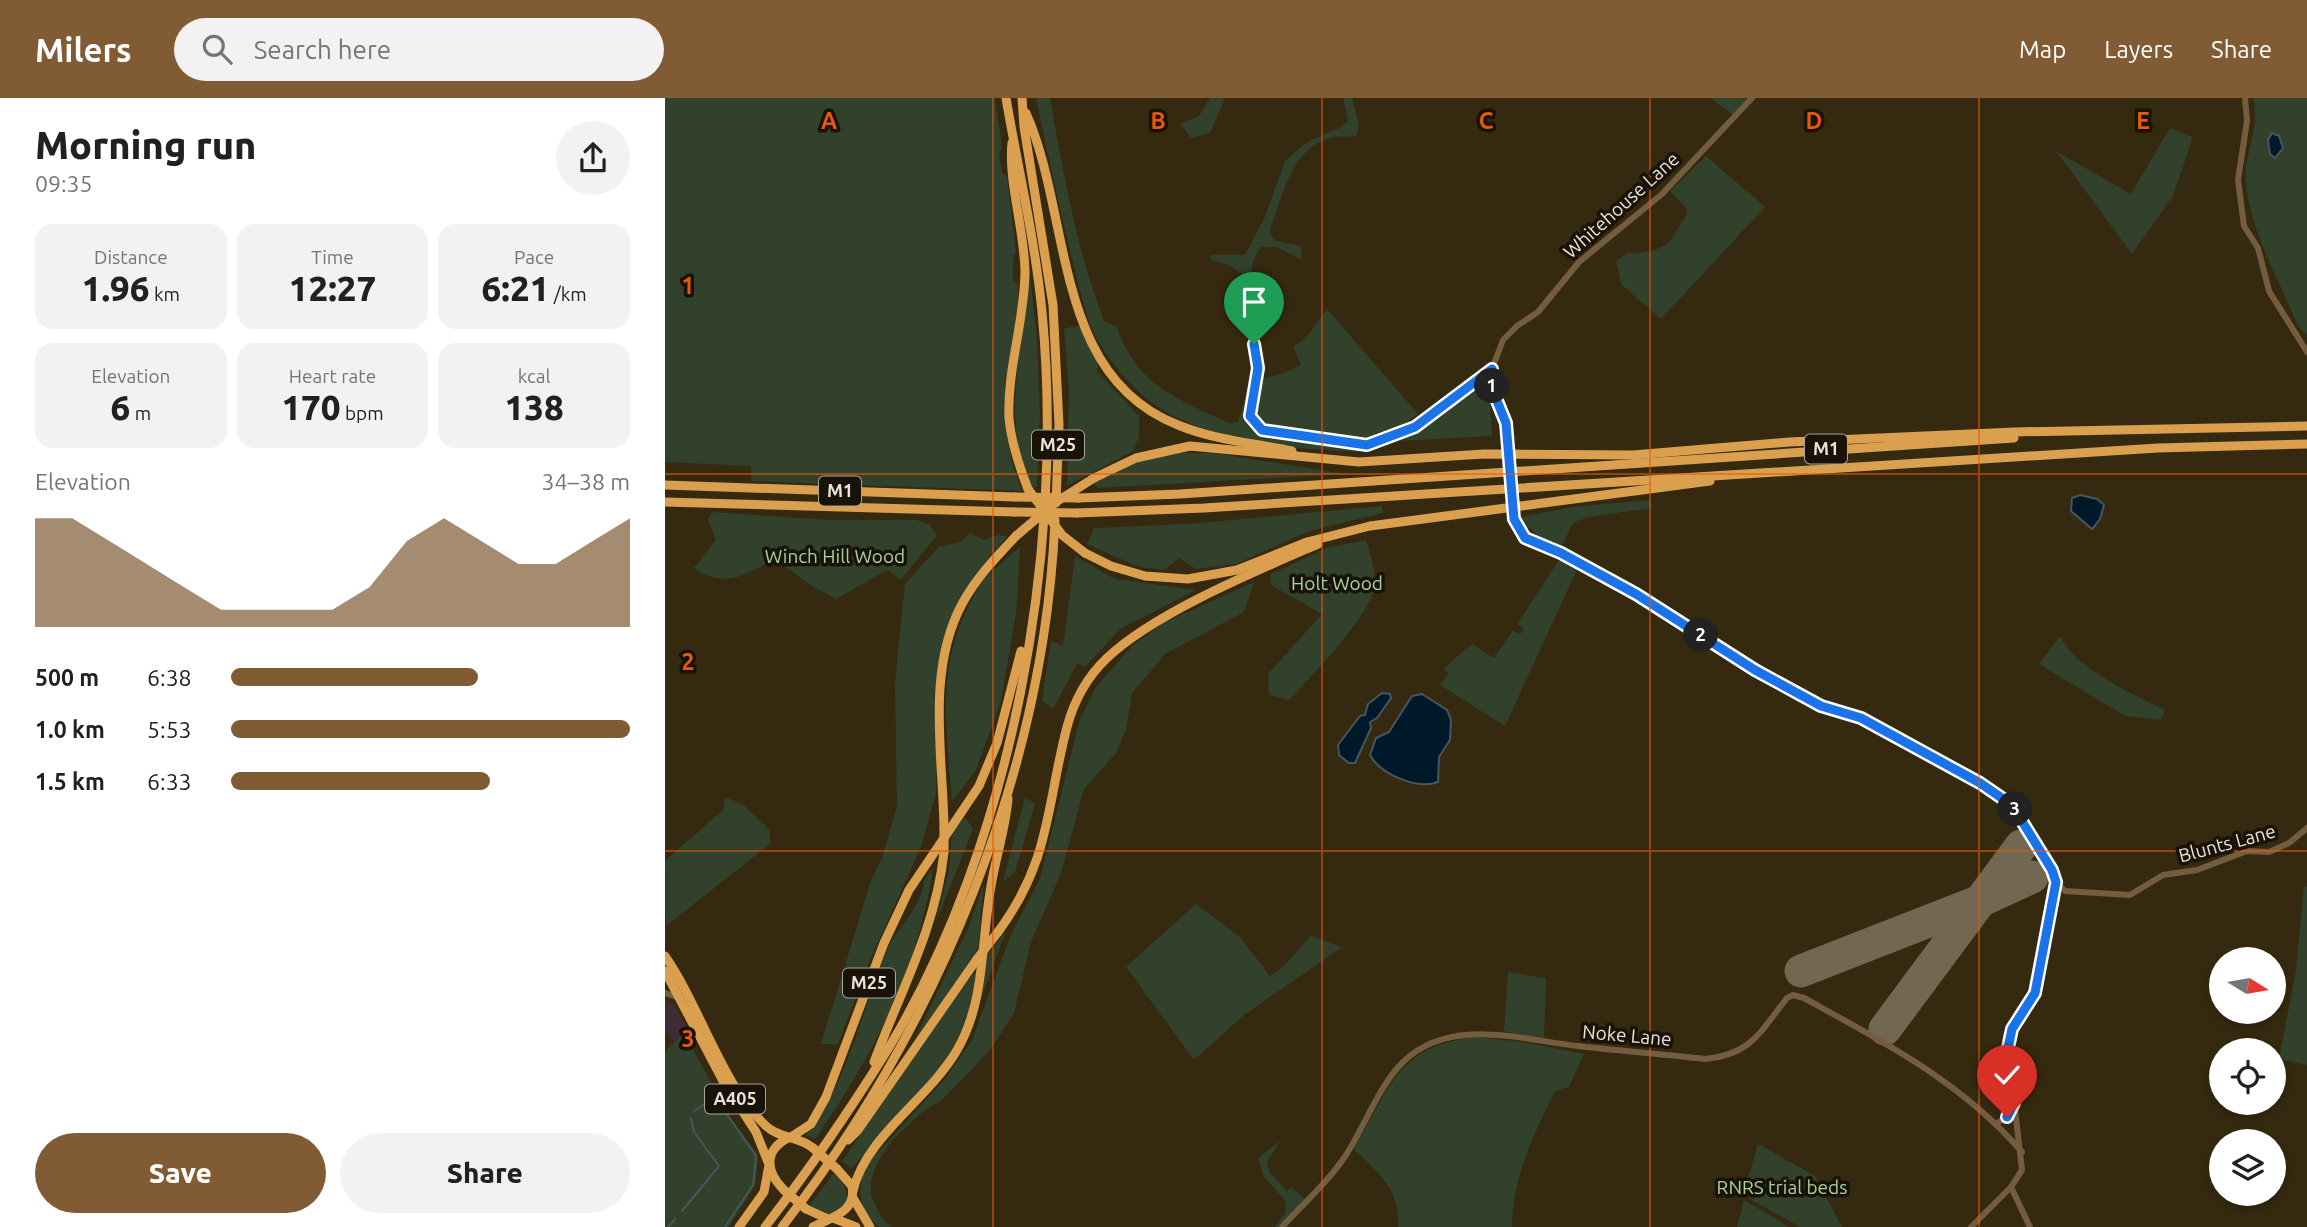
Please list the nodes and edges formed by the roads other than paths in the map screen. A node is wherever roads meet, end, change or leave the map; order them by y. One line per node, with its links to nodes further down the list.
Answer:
1 (1006, 98): 5 (highway, M25)
2 (1752, 98): 8 (street, Whitehouse Lane)
3 (2245, 98): 7 (street)
4 (1023, 103): 12 (highway); 18 (highway, M25)
5 (1013, 136): 16 (highway, bridge); 17 (highway, M25)
6 (1247, 319): 8 (street)
7 (2307, 352)
8 (1492, 369): 20 (street, bridge)
9 (2307, 426): 10 (highway, M1)
10 (2187, 430): 12 (highway); 14 (highway, M1, bridge)
11 (2307, 444): 13 (highway, M1)
12 (1328, 460): 27 (highway, bridge)
13 (1816, 469): 15 (highway, M1, bridge); 16 (highway)
14 (665, 485)
15 (665, 502)
16 (1351, 530): 31 (highway, bridge)
17 (1033, 620): 27 (highway, M25); 30 (highway, M25)
18 (1011, 780): 31 (highway, M25); 35 (highway, M25)
19 (2307, 828): 21 (street, Blunts Lane)
20 (2056, 882): 21 (street); 22 (street)
21 (2066, 891): 22 (street)
22 (2053, 896): 28 (street)
23 (665, 956): 30 (highway, A405)
24 (665, 971): 26 (highway, A405)
25 (665, 993): 26 (street)
26 (680, 998): 33 (highway, A405)
27 (871, 1070): 38 (highway, M25)
28 (2014, 1103): 29 (street); 32 (street)
29 (1997, 1123): 32 (street, Noke Lane); 43 (street, Noke Lane)
30 (790, 1137): 33 (highway); 35 (highway, bridge)
31 (840, 1148): 39 (highway, M25)
32 (2022, 1152): 34 (street)
33 (769, 1164): 36 (highway, bridge); 37 (highway)
34 (2011, 1187): 44 (street); 45 (street)
35 (853, 1195): 36 (highway); 42 (highway)
36 (831, 1219): 40 (highway); 41 (highway)
37 (739, 1227)
38 (765, 1227)
39 (782, 1227)
40 (813, 1227)
41 (856, 1227)
42 (870, 1227)
43 (1282, 1227)
44 (1971, 1227)
45 (2030, 1227)

